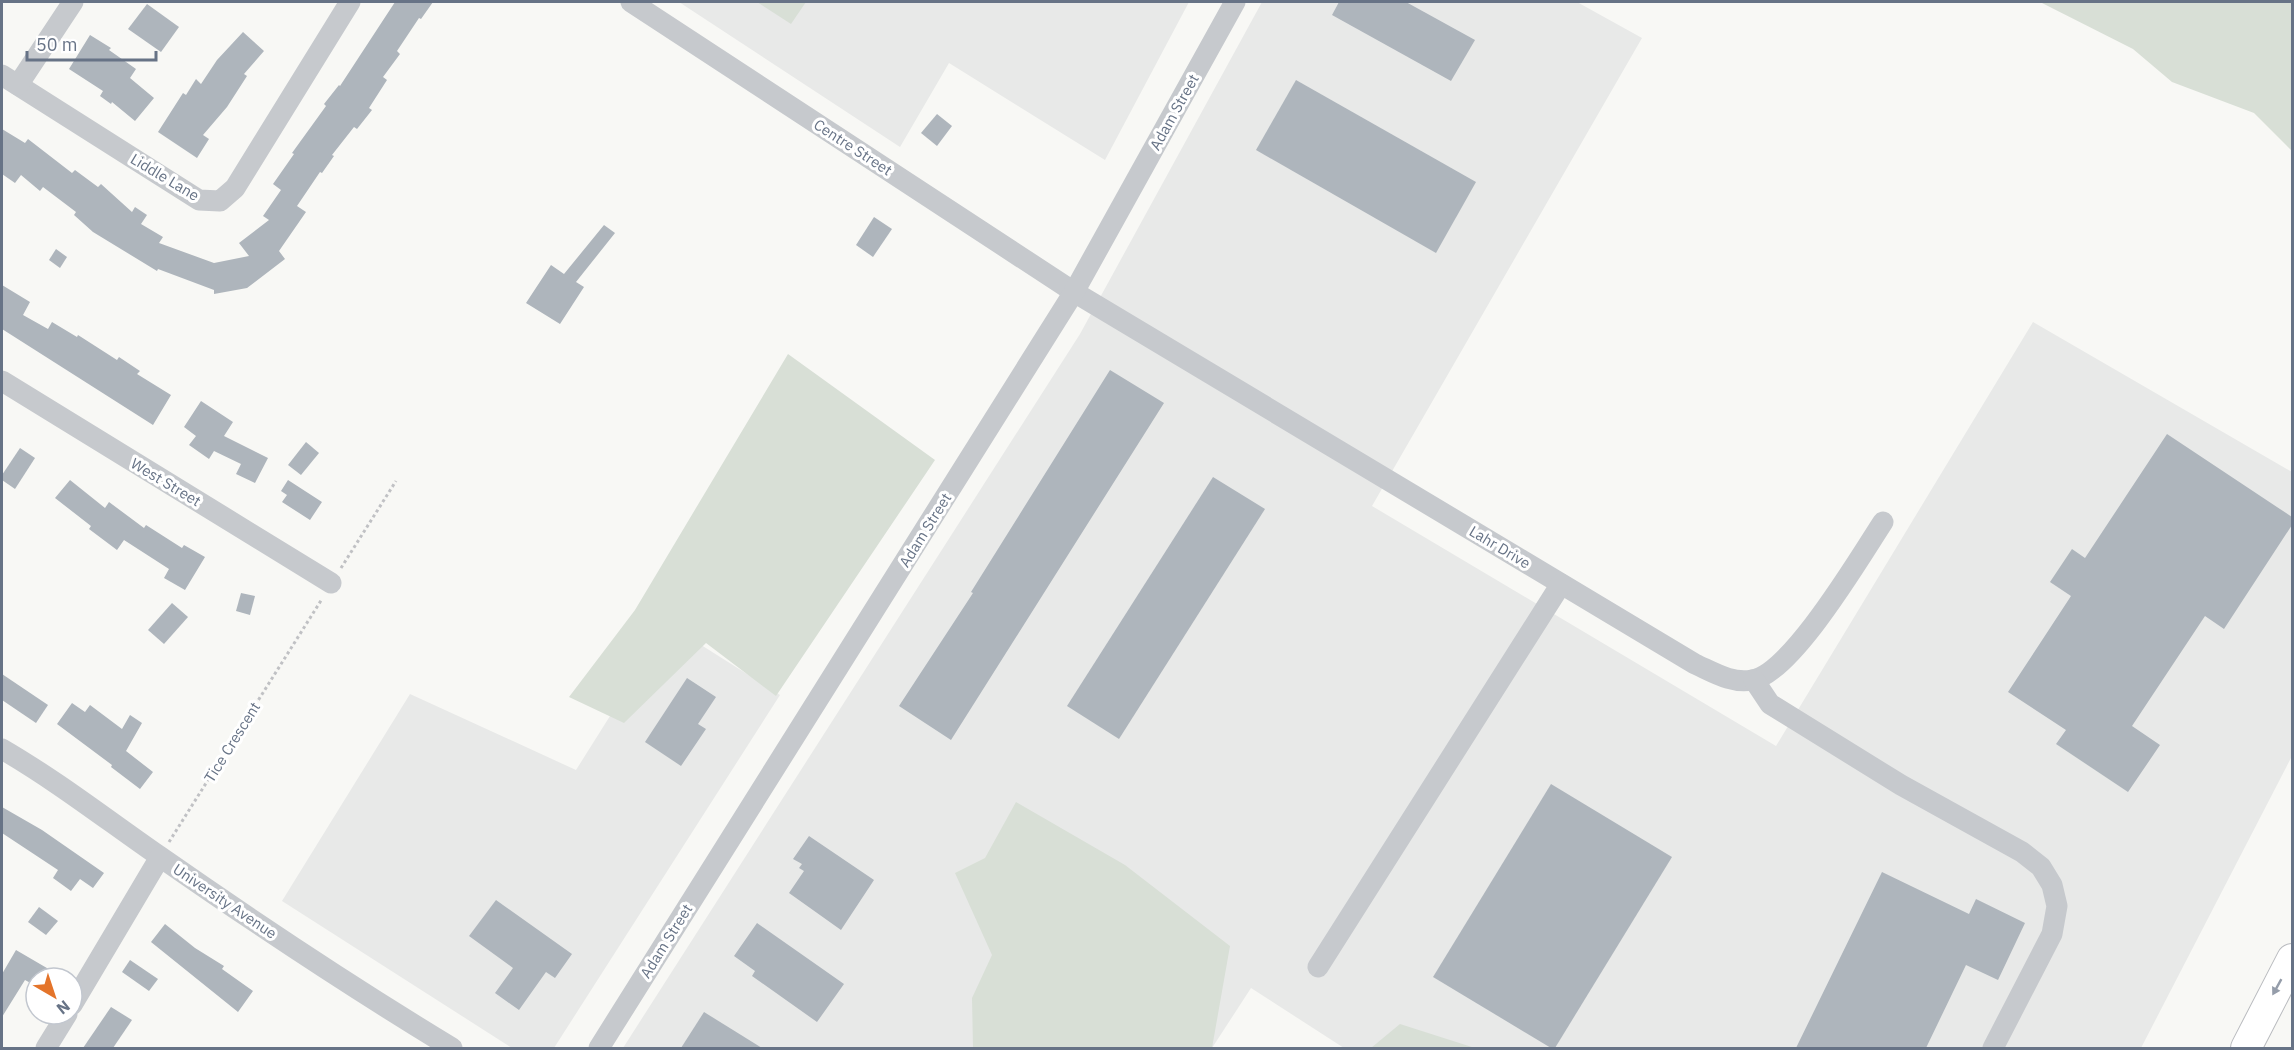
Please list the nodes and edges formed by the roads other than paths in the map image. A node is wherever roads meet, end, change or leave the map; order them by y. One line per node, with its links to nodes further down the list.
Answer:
1 (73, 2): 5 (street)
2 (350, 2): 5 (street, Liddle Lane)
3 (631, 2): 6 (street, Centre Street)
4 (1235, 2): 6 (street, Adam Street)
5 (10, 80)
6 (1074, 292): 10 (street, Lahr Drive); 20 (street, Adam Street)
7 (2, 381): 9 (street, West Street)
8 (1883, 522): 11 (street)
9 (332, 583)
10 (1561, 584): 11 (street, Lahr Drive); 15 (street)
11 (1754, 680): 21 (street)
12 (2, 749): 13 (street, University Avenue)
13 (160, 857): 16 (street); 19 (street, University Avenue)
14 (2292, 959): 22 (highway, one-way to 22)
15 (1318, 967)
16 (84, 985)
17 (60, 1026): 18 (street)
18 (46, 1048)
19 (452, 1048)
20 (599, 1048)
21 (1993, 1048)
22 (2246, 1048)

